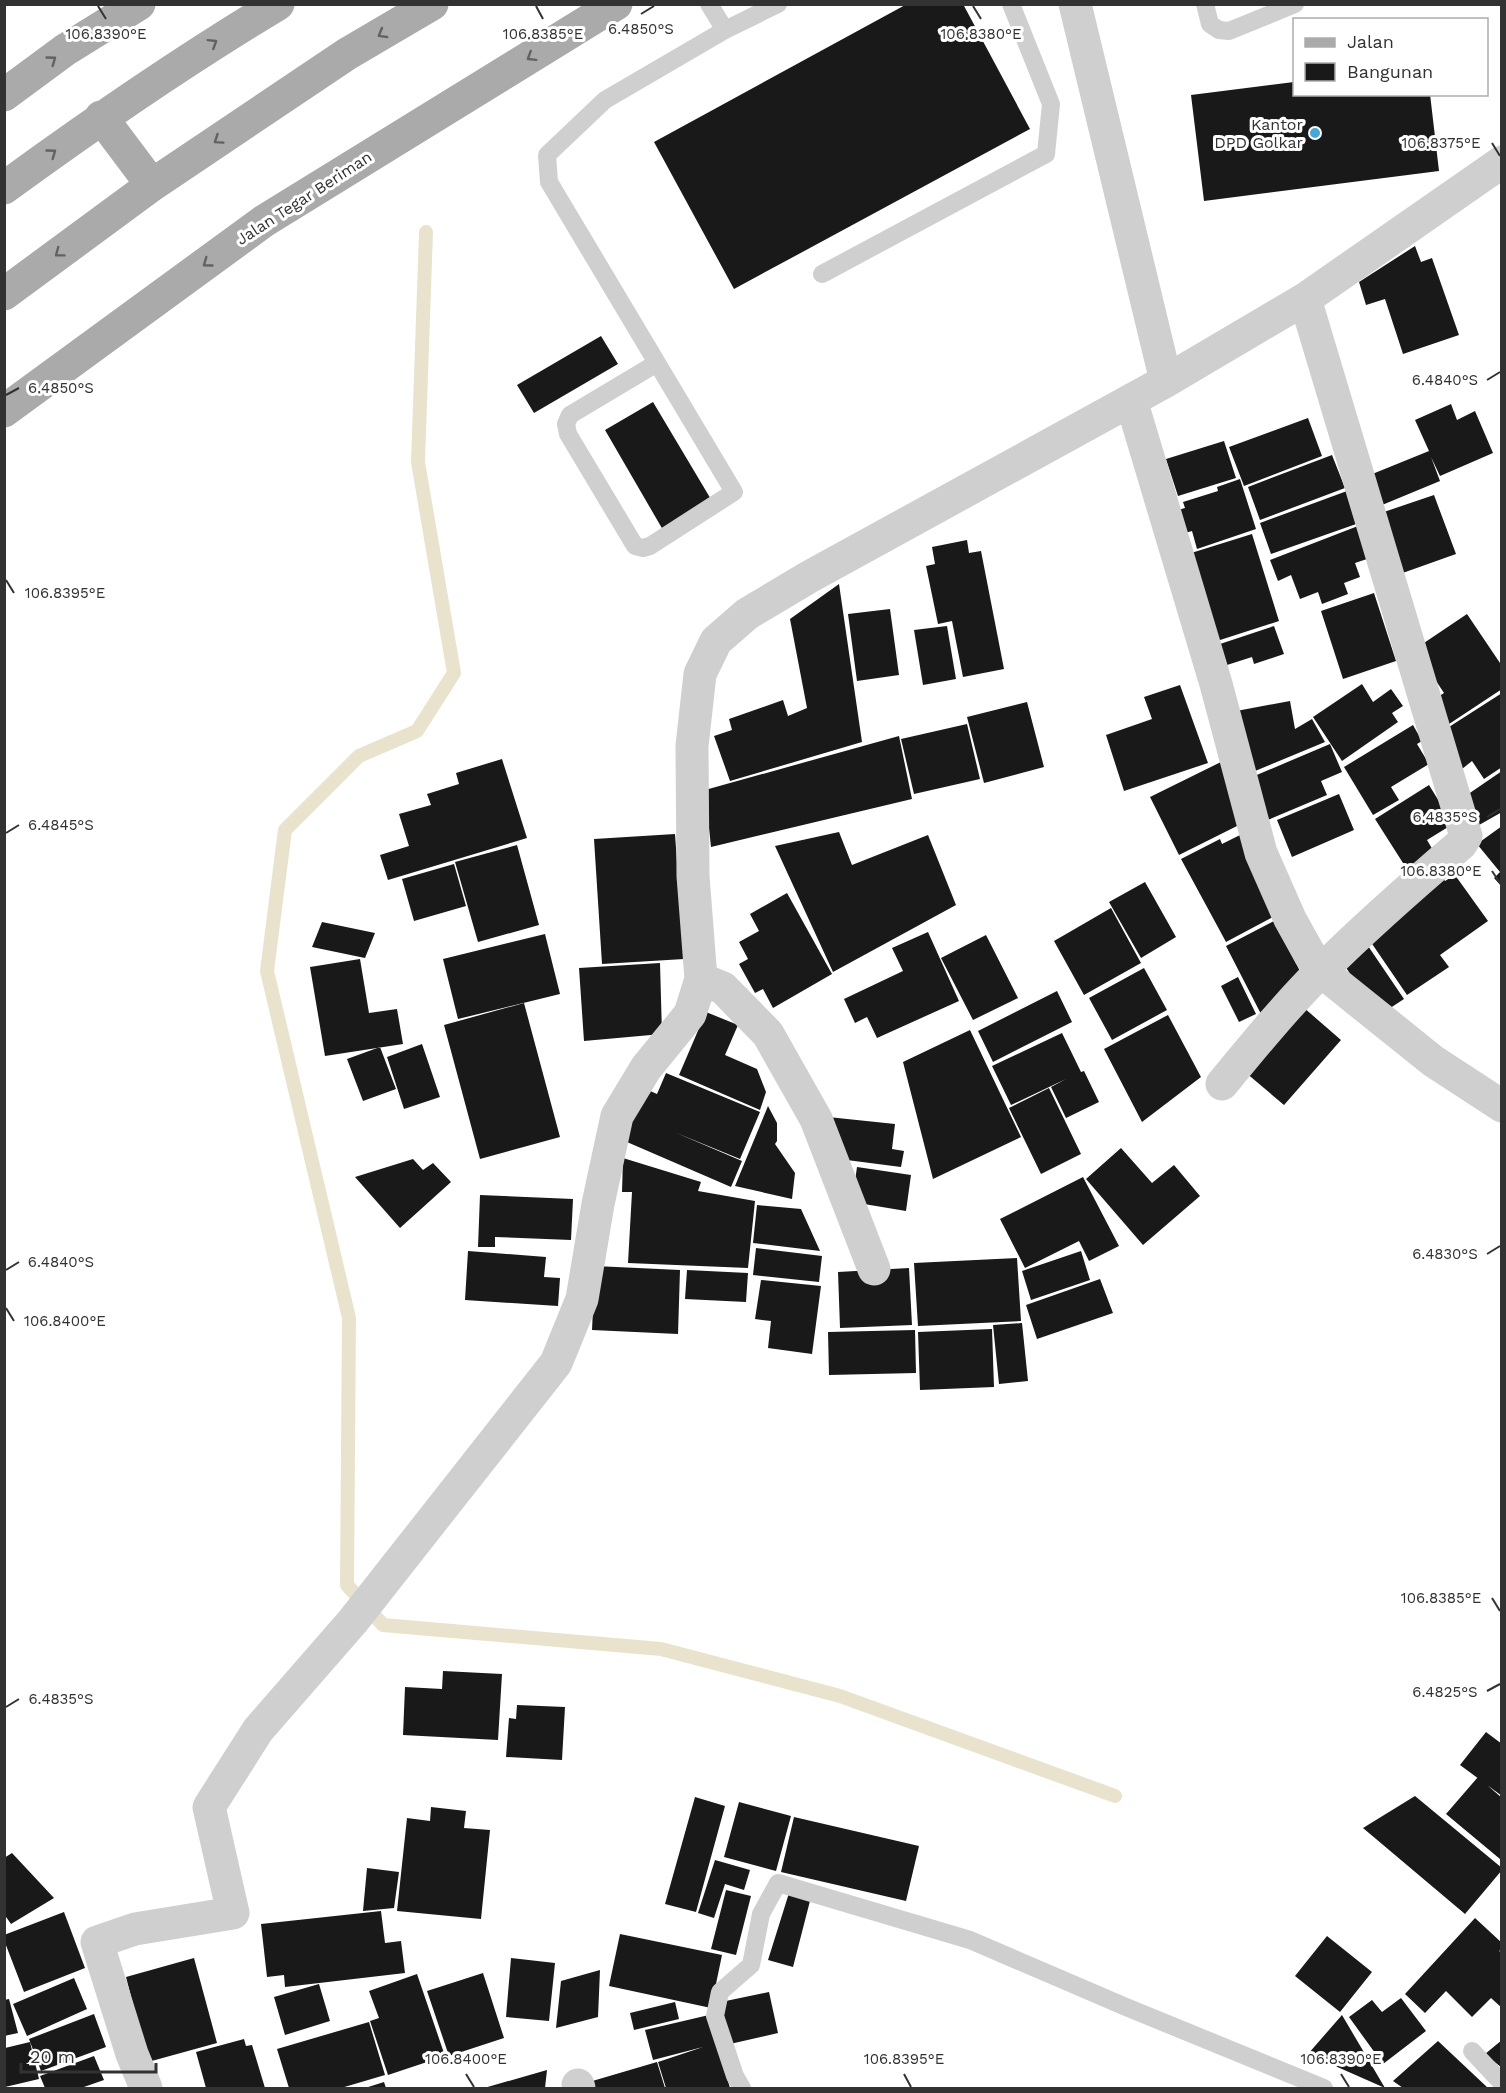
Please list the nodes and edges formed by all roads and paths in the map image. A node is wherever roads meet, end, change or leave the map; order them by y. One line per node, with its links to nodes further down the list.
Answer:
1 (139, 4): 12 (main road, one-way to 1)
2 (278, 4): 13 (main road, one-way to 2)
3 (432, 4): 15 (main road, one-way to 15)
4 (616, 4): 23 (main road, Jalan Tegar Beriman, one-way to 23)
5 (709, 4): 11 (lane)
6 (778, 4): 11 (lane)
7 (1011, 4): 17 (lane)
8 (1075, 4): 21 (street)
9 (1205, 4): 10 (lane)
10 (1295, 4)
11 (725, 30): 20 (lane)
12 (4, 95)
13 (101, 117): 15 (main road); 16 (main road, one-way to 13)
14 (1498, 176): 19 (street)
15 (152, 185): 18 (main road, one-way to 18)
16 (4, 188)
17 (822, 274)
18 (4, 294)
19 (1305, 298): 21 (street); 24 (street)
20 (657, 363): 20 (lane)
21 (1166, 381): 22 (street)
22 (1131, 400): 24 (street); 25 (street)
23 (4, 411)
24 (1321, 971): 26 (street); 27 (street)
25 (701, 979): 28 (street); 31 (street)
26 (1222, 1084)
27 (1502, 1106)
28 (874, 1269)
29 (1472, 2051): 30 (lane)
30 (1502, 2084)
31 (146, 2088)
32 (742, 2088): 33 (lane)
33 (1324, 2088)

